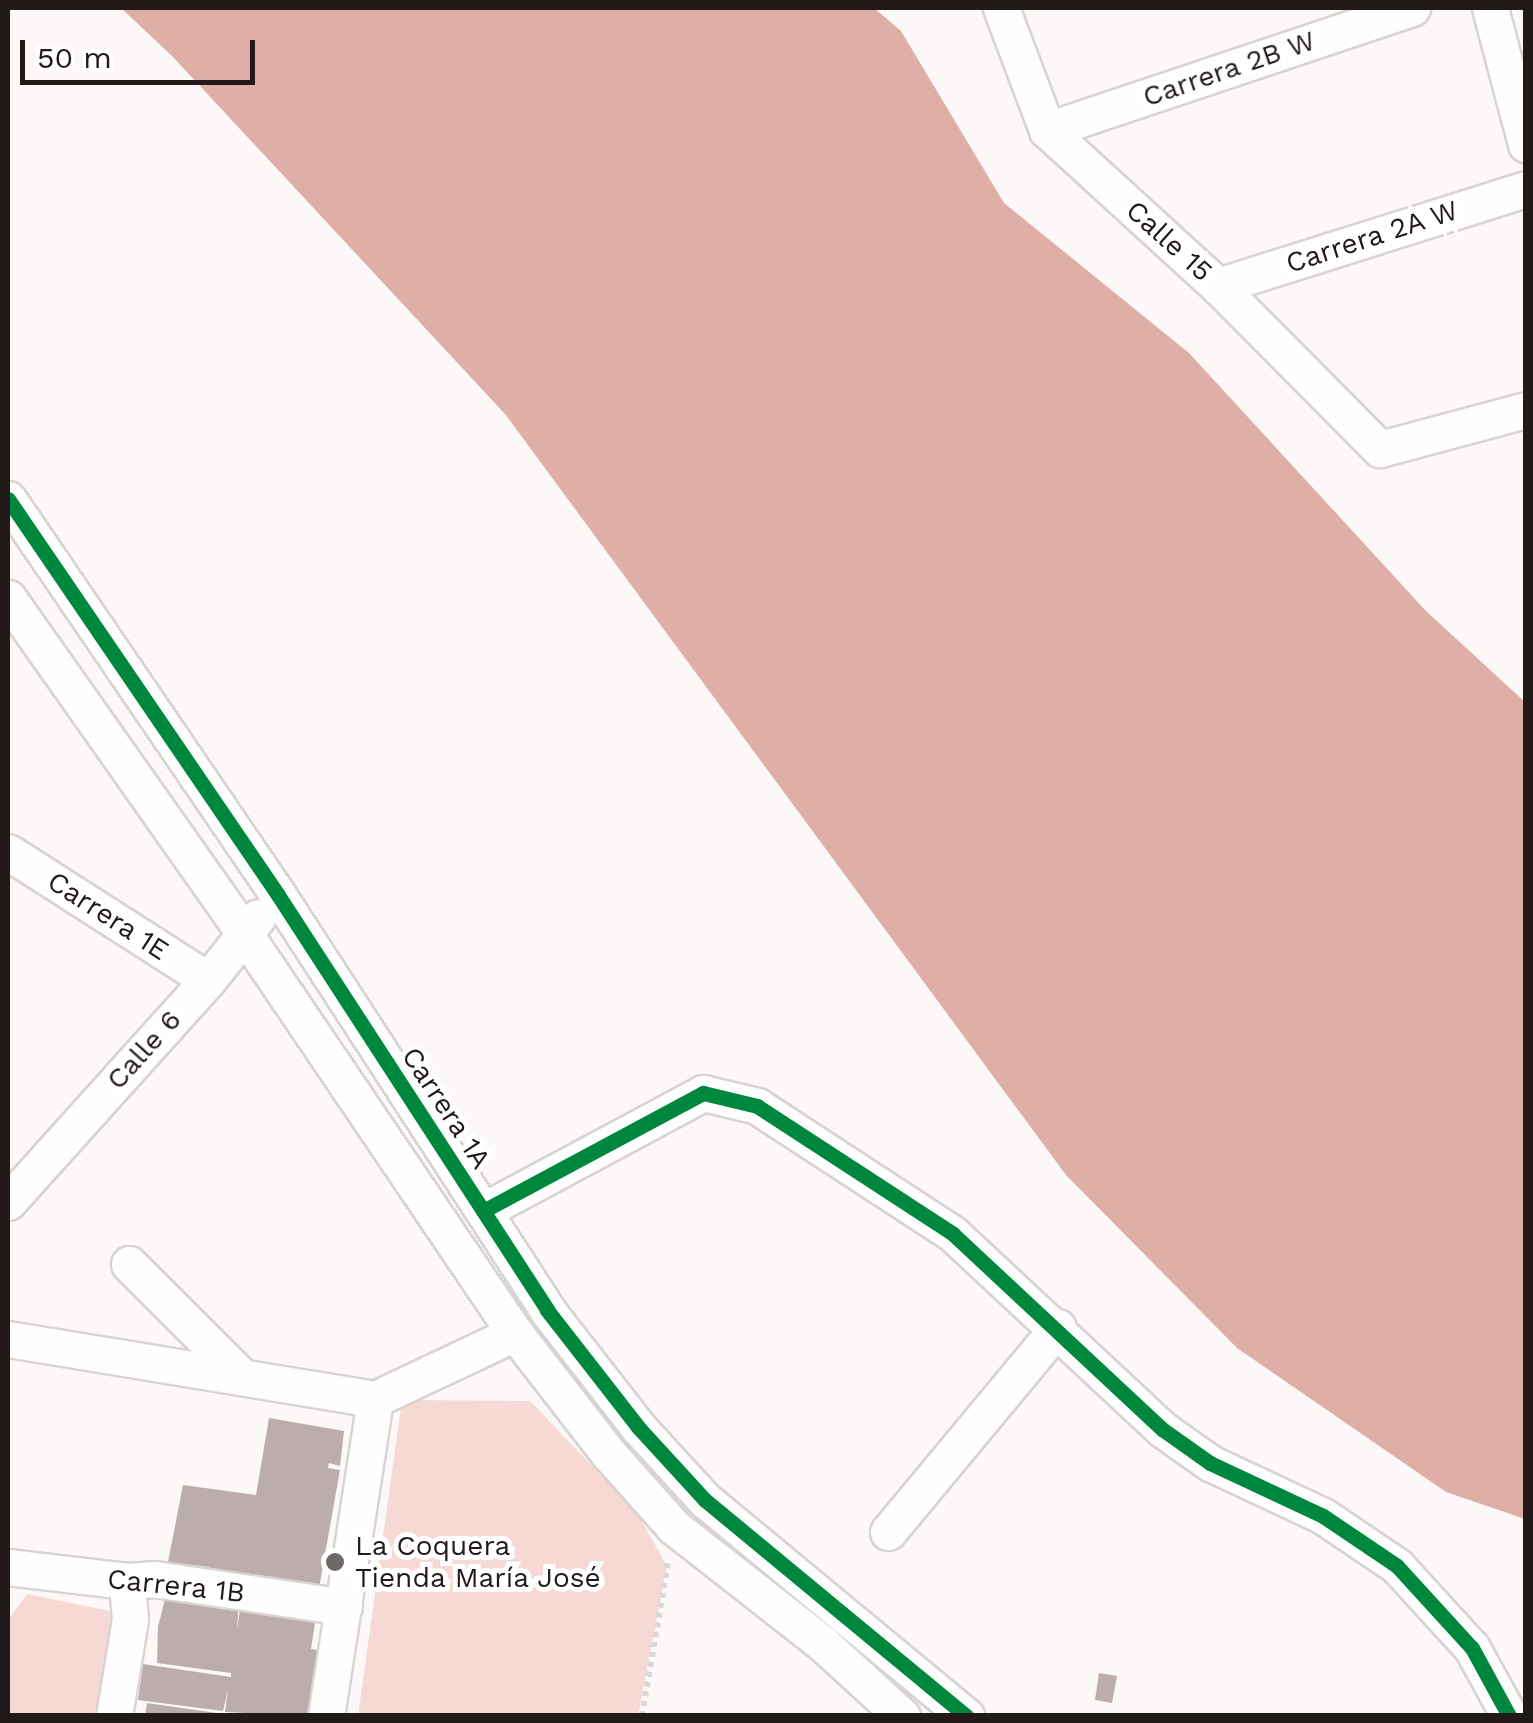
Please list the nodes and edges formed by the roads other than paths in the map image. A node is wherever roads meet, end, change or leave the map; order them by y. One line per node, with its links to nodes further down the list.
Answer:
1 (1002, 8): 4 (street, Calle 15)
2 (1412, 8): 4 (street, Carrera 2B W)
3 (1490, 8): 5 (street)
4 (1047, 130): 7 (street, Calle 15)
5 (1526, 144)
6 (1526, 188): 7 (street, Carrera 2A W)
7 (1218, 286): 8 (street, Calle 15)
8 (1526, 410)
9 (8, 499): 12 (street, Carrera 1A)
10 (8, 598): 13 (street)
11 (8, 852): 14 (street, Carrera 1E)
12 (278, 895): 13 (street, Calle 6); 16 (street, Carrera 1A)
13 (244, 934): 14 (street, Calle 6); 19 (street)
14 (208, 980): 15 (street, Calle 6)
15 (8, 1202)
16 (482, 1210): 18 (street); 30 (street, Carrera 1A)
17 (129, 1264): 21 (street)
18 (1058, 1328): 23 (street); 31 (street)
19 (515, 1334): 22 (street); 29 (street)
20 (8, 1339): 21 (street)
21 (242, 1377): 22 (street)
22 (374, 1398): 26 (street)
23 (888, 1532)
24 (8, 1568): 25 (street, Carrera 1B)
25 (127, 1581): 26 (street, Carrera 1B); 27 (street)
26 (344, 1607): 28 (street)
27 (114, 1716)
28 (326, 1716)
29 (902, 1716)
30 (966, 1716)
31 (1509, 1716)

